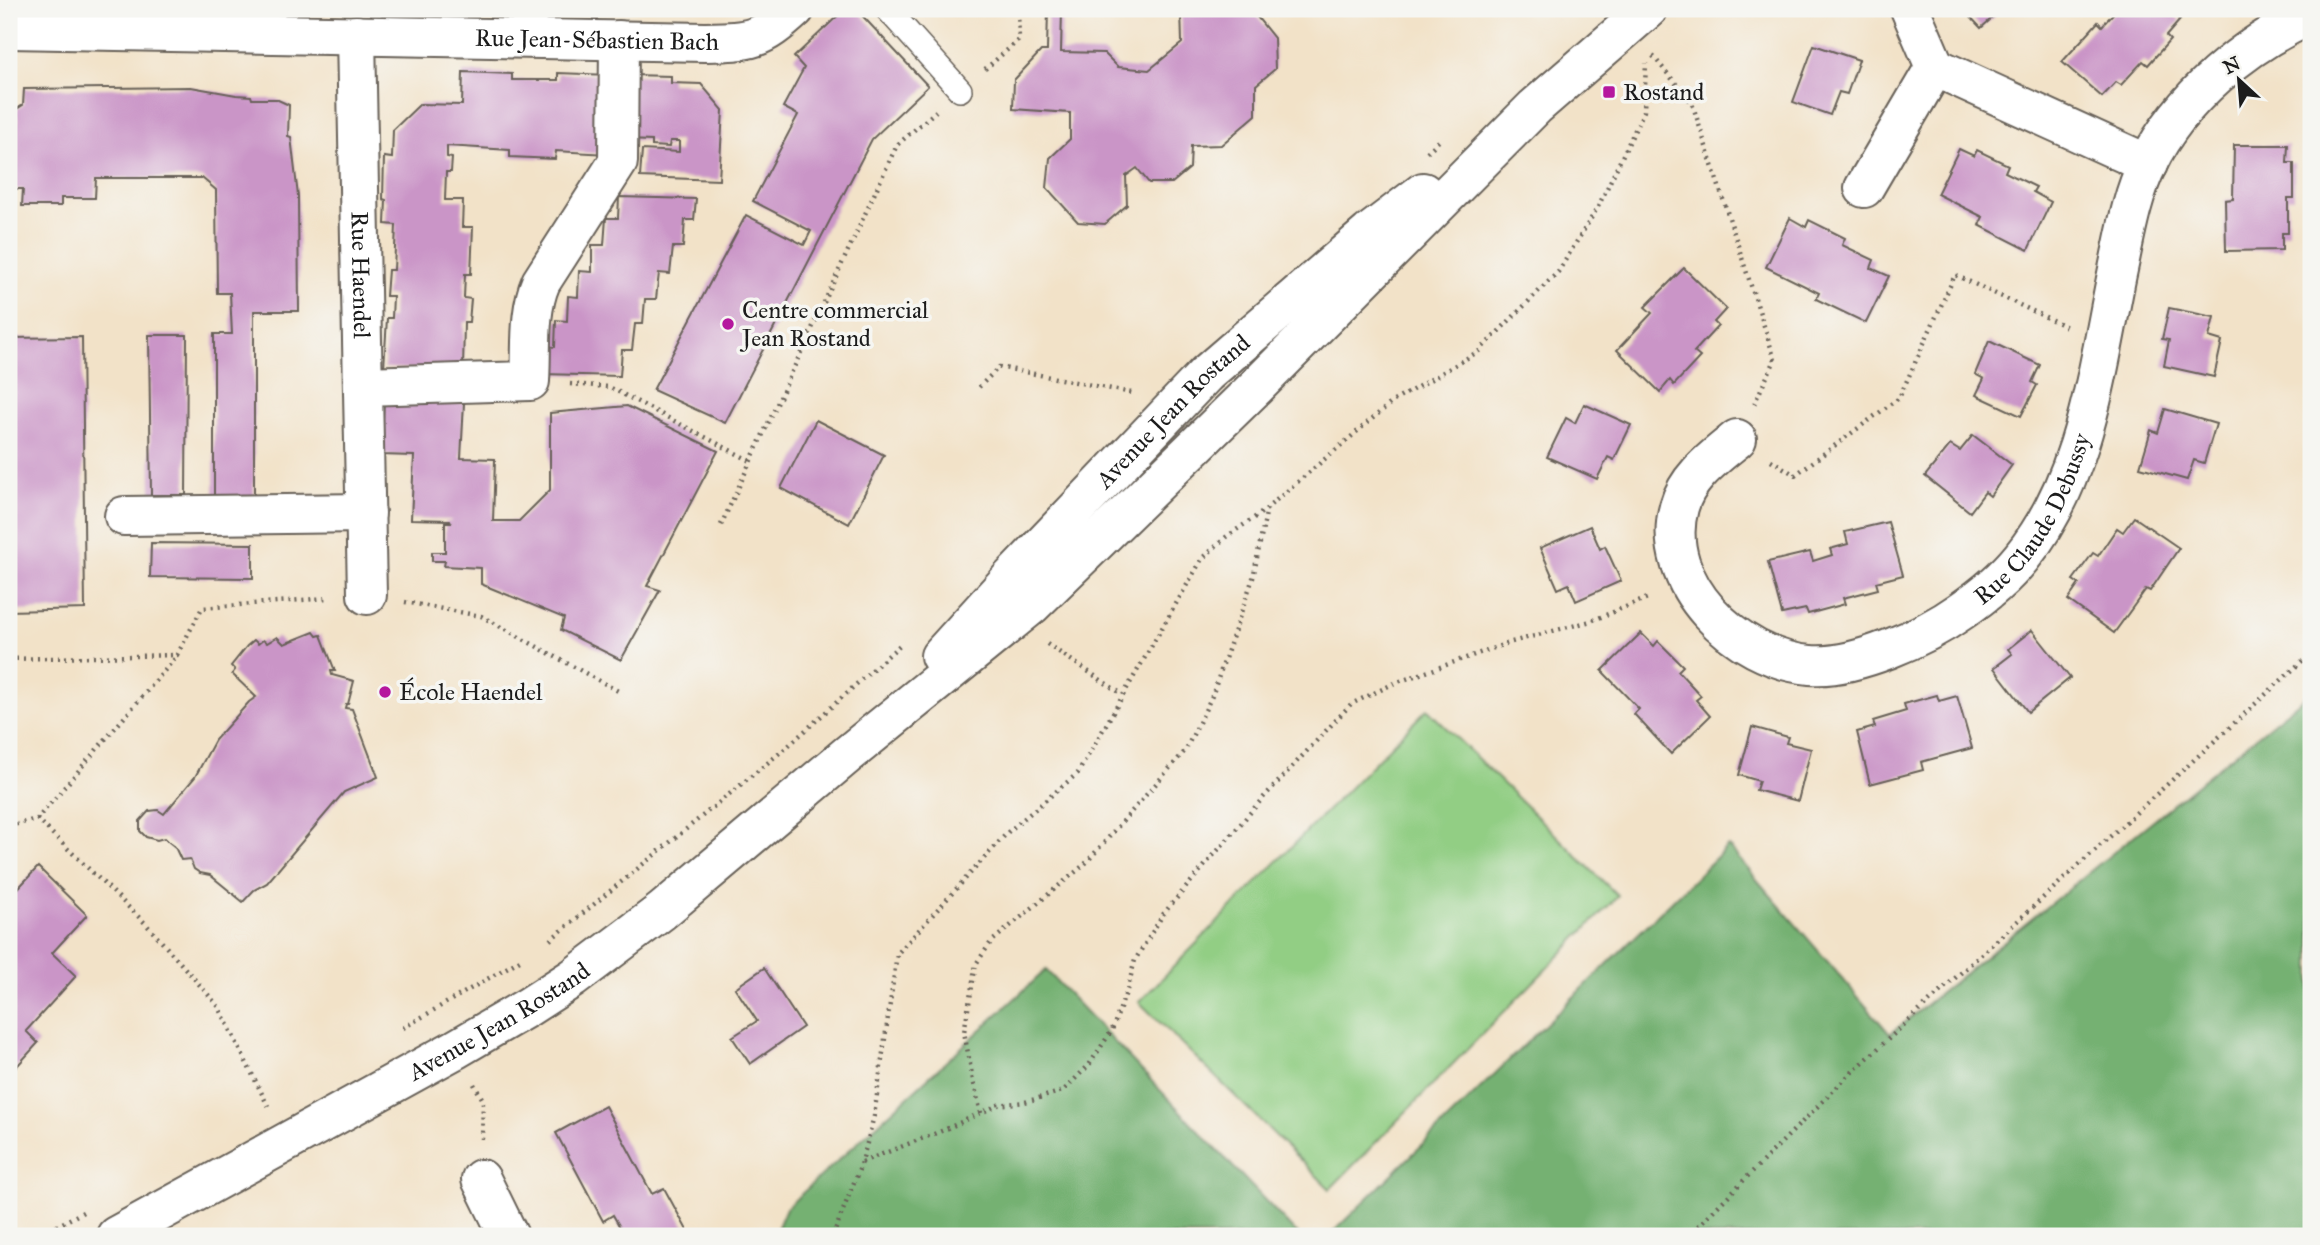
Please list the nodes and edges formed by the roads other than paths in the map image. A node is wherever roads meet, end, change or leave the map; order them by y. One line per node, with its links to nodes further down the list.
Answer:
1 (795, 9): 9 (street, Rue Jean-Sébastien Bach)
2 (887, 9): 11 (lane)
3 (1910, 9): 10 (street)
4 (2311, 15): 13 (street, Rue Claude Debussy)
5 (104, 20): 7 (street, Rue Jean-Sébastien Bach); 8 (street, Rue Jean-Sébastien Bach)
6 (1643, 24): 12 (street, Avenue Jean Rostand)
7 (9, 29)
8 (356, 36): 9 (street, Rue Jean-Sébastien Bach); 15 (street, Rue Haendel)
9 (620, 40): 15 (street)
10 (1935, 67): 13 (street); 14 (street)
11 (960, 90)
12 (1535, 107): 20 (street, Avenue Jean Rostand); 20 (street, Avenue Jean Rostand)
13 (2148, 164): 16 (street, Rue Claude Debussy)
14 (1864, 188)
15 (363, 386): 17 (street, Rue Haendel)
16 (1737, 439)
17 (366, 513): 18 (street); 19 (street, Rue Haendel)
18 (124, 516)
19 (367, 595)
20 (847, 755): 22 (street, Avenue Jean Rostand)
21 (481, 1179): 23 (street)
22 (116, 1236)
23 (509, 1236)

